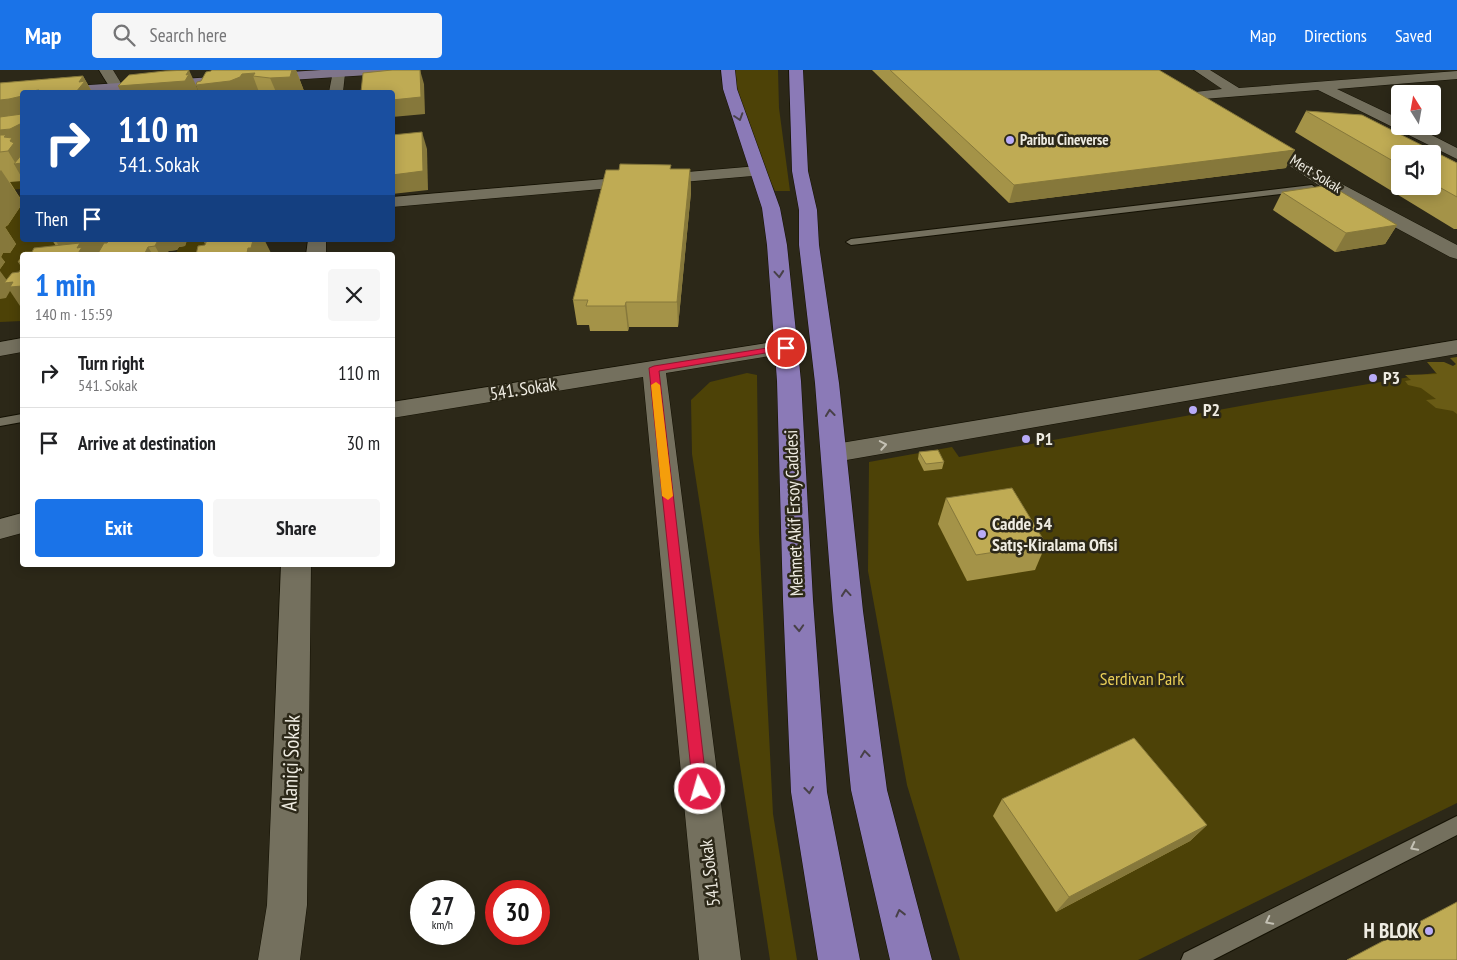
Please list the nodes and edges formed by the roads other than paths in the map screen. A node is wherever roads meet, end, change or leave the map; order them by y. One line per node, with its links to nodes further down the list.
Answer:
1 (106, 70): 16 (street)
2 (385, 70): 6 (street)
3 (796, 70): 40 (main road, one-way to 3)
4 (1201, 70): 12 (street)
5 (1365, 70): 13 (street)
6 (366, 71): 7 (street)
7 (338, 74): 16 (street); 18 (street)
8 (725, 76): 27 (main road, Mehmet Akif Ersoy Caddesi, one-way to 27)
9 (1231, 76): 12 (street)
10 (1457, 76): 11 (street)
11 (1424, 77): 13 (street); 19 (street)
12 (1213, 78): 20 (street)
13 (1386, 80): 14 (street)
14 (1318, 85): 20 (street); 23 (street)
15 (1177, 86): 21 (street)
16 (116, 88): 17 (street)
17 (79, 90)
18 (336, 90)
19 (1457, 90)
20 (1236, 92): 21 (street)
21 (1192, 96): 22 (street)
22 (1216, 112)
23 (1391, 121)
24 (1249, 133): 28 (street, Mert Sokak)
25 (1419, 135): 26 (street)
26 (1457, 154)
27 (758, 171): 29 (street); 34 (main road, Mehmet Akif Ersoy Caddesi, one-way to 34)
28 (1332, 186): 30 (lane); 31 (street, Mert Sokak)
29 (395, 202)
30 (851, 242)
31 (1455, 250)
32 (20, 345): 35 (street)
33 (1457, 347): 40 (street, one-way to 33)
34 (786, 348): 36 (street, 541. Sokak); 47 (main road, Mehmet Akif Ersoy Caddesi, one-way to 47)
35 (0, 349)
36 (654, 368): 37 (street, 541. Sokak); 46 (street, 541. Sokak)
37 (395, 410)
38 (20, 418): 39 (lane)
39 (0, 422)
40 (835, 453): 48 (main road, one-way to 40)
41 (20, 524): 42 (street)
42 (0, 529)
43 (296, 567): 45 (street, Alaniçi Sokak)
44 (1457, 825): 49 (lane, one-way to 49)
45 (279, 960)
46 (720, 960)
47 (839, 960)
48 (912, 960)
49 (1191, 960)

